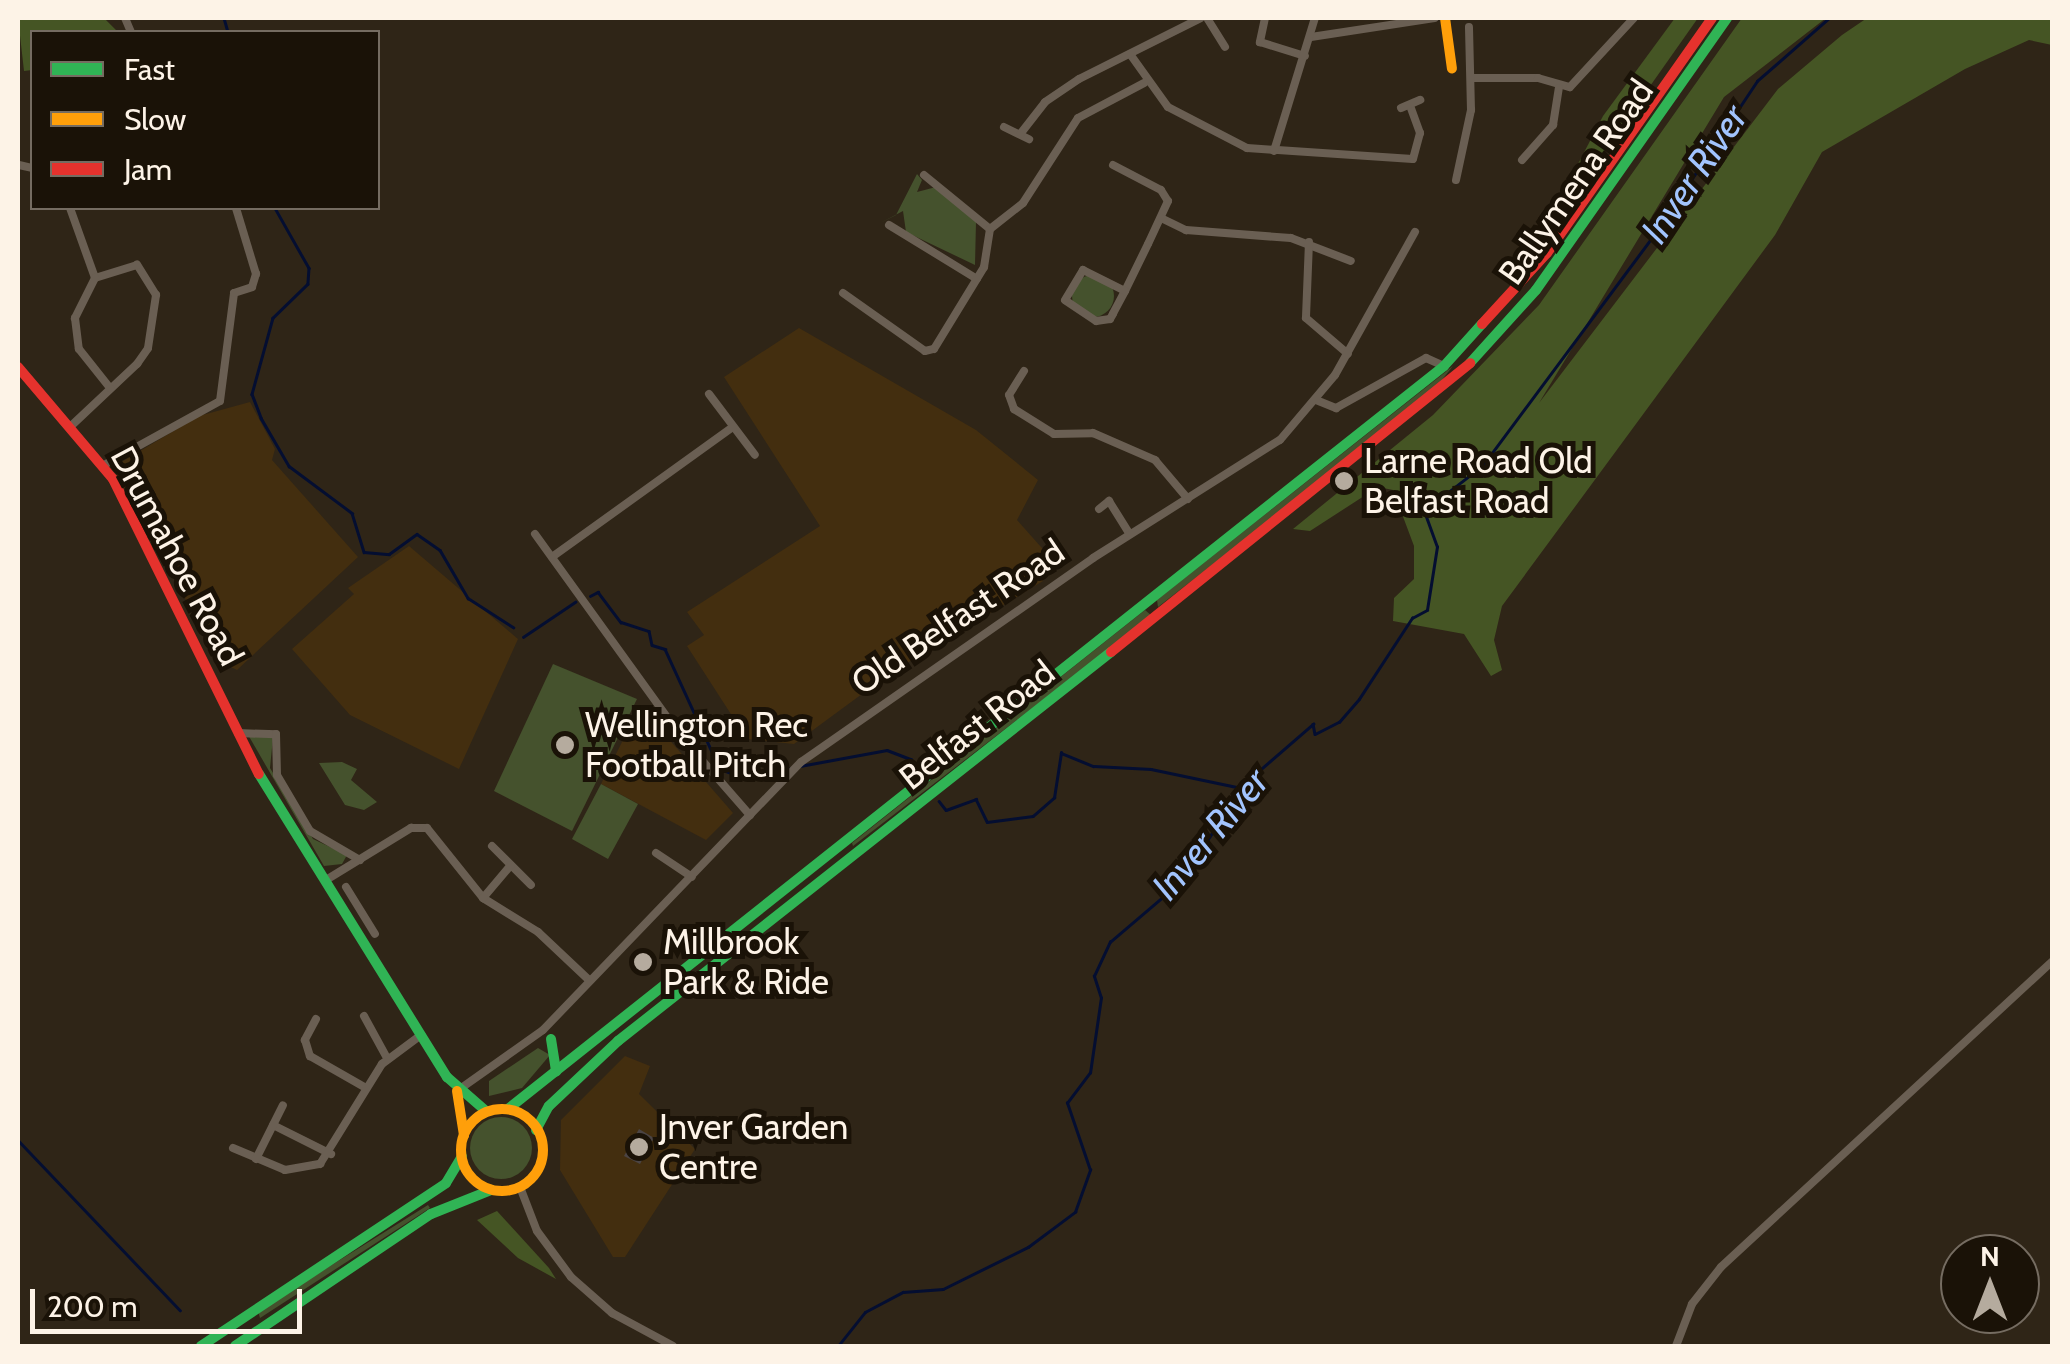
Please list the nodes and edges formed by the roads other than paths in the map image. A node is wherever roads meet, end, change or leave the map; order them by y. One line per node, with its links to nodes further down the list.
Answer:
1 (1204, 18): 11 (street); 12 (street)
2 (1265, 18): 13 (street)
3 (1315, 18): 10 (street)
4 (1434, 18): 10 (street)
5 (1446, 18): 14 (main road)
6 (1712, 18): 42 (main road, Ballymena Road)
7 (1728, 18): 45 (main road, Ballymena Road)
8 (1627, 20): 17 (street)
9 (1469, 28): 15 (street)
10 (1310, 37): 13 (street)
11 (1225, 47)
12 (1130, 54): 16 (street); 19 (street)
13 (1305, 56): 20 (street)
14 (1452, 69)
15 (1472, 78): 17 (street); 24 (street)
16 (1144, 83): 20 (street); 31 (street)
17 (1559, 88): 21 (street)
18 (1420, 100): 20 (street)
19 (1004, 128)
20 (1274, 151)
21 (1531, 151): 22 (street); 23 (street)
22 (1522, 160)
23 (1542, 160)
24 (1461, 175)
25 (1113, 178): 29 (street)
26 (922, 192): 31 (street)
27 (71, 210): 35 (street)
28 (237, 210): 52 (street)
29 (1160, 218): 33 (street); 37 (street)
30 (902, 220): 36 (street)
31 (990, 230): 36 (street)
32 (1416, 232): 41 (street, Old Belfast Road)
33 (1309, 242): 34 (street); 41 (street)
34 (1349, 246)
35 (94, 278): 46 (street); 46 (street)
36 (976, 279): 40 (street)
37 (1125, 290): 37 (street)
38 (866, 292): 40 (street)
39 (842, 293): 40 (street)
40 (857, 302)
41 (1348, 354): 48 (street, Old Belfast Road)
42 (1444, 366): 48 (street); 79 (main road, Belfast Road)
43 (18, 367): 49 (main road, Drumahoe Road)
44 (1024, 371): 53 (street)
45 (1462, 372): 86 (main road, Belfast Road)
46 (110, 388): 49 (street)
47 (709, 394): 50 (street)
48 (1316, 400): 53 (street, Old Belfast Road)
49 (71, 426): 52 (main road, Drumahoe Road)
50 (733, 426): 51 (street); 57 (street)
51 (755, 455)
52 (104, 466): 58 (main road, Drumahoe Road)
53 (1188, 499): 56 (street, Old Belfast Road)
54 (1098, 509): 56 (street)
55 (535, 534): 57 (street)
56 (1130, 534): 59 (street, Old Belfast Road)
57 (552, 558): 59 (street)
58 (238, 732): 62 (street); 65 (main road, Drumahoe Road)
59 (750, 815): 64 (street, Old Belfast Road)
60 (492, 846): 63 (street)
61 (656, 853): 64 (street)
62 (360, 860): 65 (street); 68 (street)
63 (511, 865): 66 (street); 68 (street)
64 (692, 877): 71 (street, Old Belfast Road)
65 (326, 880): 69 (main road, Drumahoe Road)
66 (531, 885)
67 (346, 887): 69 (street)
68 (482, 898): 71 (street)
69 (357, 932): 76 (main road, Drumahoe Road)
70 (2052, 962): 97 (street)
71 (590, 980): 77 (street, Old Belfast Road)
72 (364, 1016): 74 (street)
73 (316, 1019): 80 (street)
74 (369, 1027): 75 (street); 78 (street)
75 (358, 1032)
76 (421, 1035): 78 (street); 81 (main road, Drumahoe Road)
77 (547, 1035): 79 (main road); 81 (street, Old Belfast Road)
78 (388, 1058): 80 (street)
79 (556, 1072): 84 (main road, Belfast Road)
80 (366, 1088): 89 (street)
81 (457, 1091): 83 (main road, Drumahoe Road); 87 (main road, Drumahoe Road)
82 (283, 1105): 85 (street)
83 (486, 1110): 84 (main road); 87 (main road)
84 (508, 1110): 86 (main road)
85 (272, 1125): 89 (street); 91 (street)
86 (536, 1130): 92 (main road)
87 (464, 1135): 90 (main road)
88 (233, 1148): 91 (street)
89 (331, 1154): 91 (street)
90 (462, 1156): 93 (main road); 94 (main road)
91 (256, 1159)
92 (520, 1187): 93 (main road); 96 (street)
93 (491, 1190): 95 (main road)
94 (201, 1346)
95 (235, 1346)
96 (673, 1346)
97 (1676, 1346)

